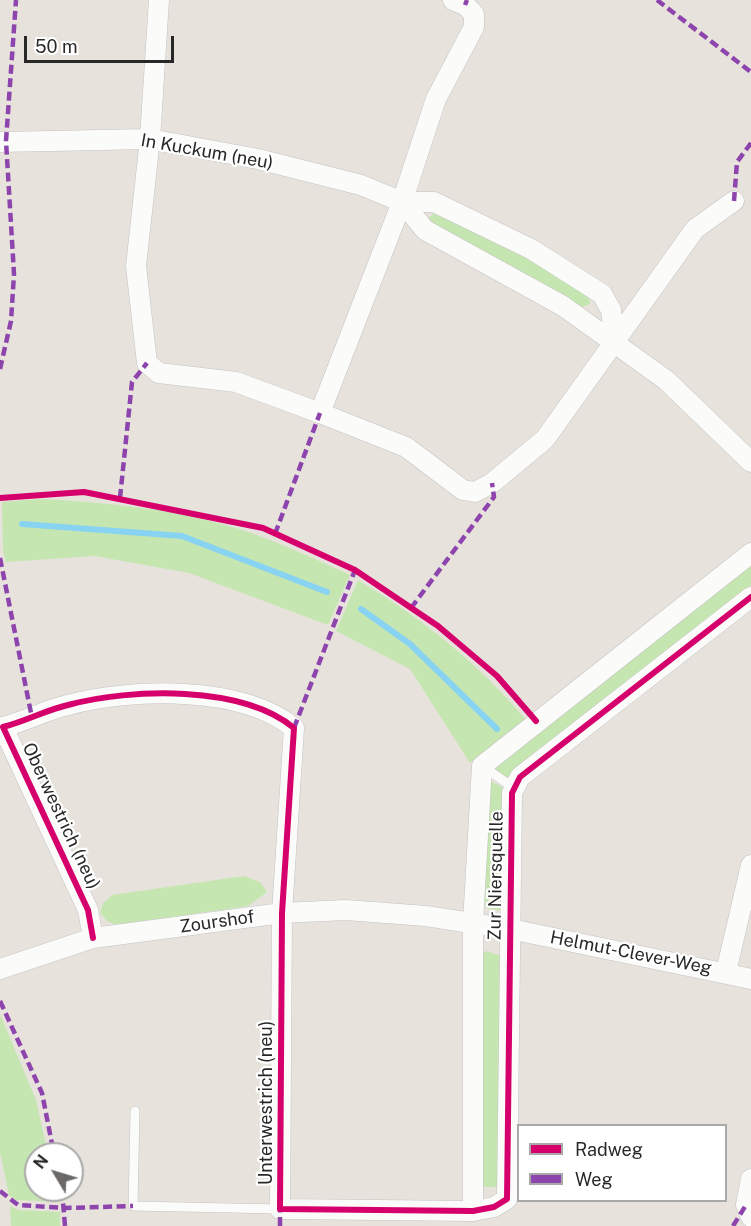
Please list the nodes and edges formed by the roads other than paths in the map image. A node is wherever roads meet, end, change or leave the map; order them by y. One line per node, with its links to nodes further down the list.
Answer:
1 (159, 0): 3 (street)
2 (459, 2): 6 (street)
3 (150, 139): 4 (street, In Kuckum (neu)); 6 (street, In Kuckum (neu)); 8 (street)
4 (3, 142)
5 (734, 201): 7 (street)
6 (402, 202): 7 (street, In Kuckum (neu)); 7 (street, In Kuckum (neu)); 8 (street)
7 (615, 342): 8 (street); 9 (street, In Kuckum (neu))
8 (320, 413)
9 (751, 462)
10 (751, 553): 12 (street)
11 (751, 597): 13 (street, Zur Niersquelle)
12 (482, 766): 13 (lane); 16 (street, Zur Niersquelle)
13 (515, 789): 17 (street, Zur Niersquelle)
14 (751, 866): 20 (street)
15 (282, 913): 16 (street, Zourshof); 18 (street, Zourshof); 18 (street, Oberwestrich (neu)); 24 (street, Unterwestrich (neu))
16 (473, 923): 17 (street, Zourshof); 25 (street, Zur Niersquelle)
17 (510, 929): 20 (street, Helmut-Clever-Weg); 25 (street, Zur Niersquelle)
18 (93, 938): 19 (street, Zourshof)
19 (0, 969)
20 (726, 972): 21 (street, Helmut-Clever-Weg)
21 (751, 979)
22 (135, 1111): 24 (lane, Unterwestrich (neu))
23 (751, 1179): 26 (street)
24 (280, 1209): 25 (street, Unterwestrich (neu))
25 (474, 1211)
26 (751, 1217)

